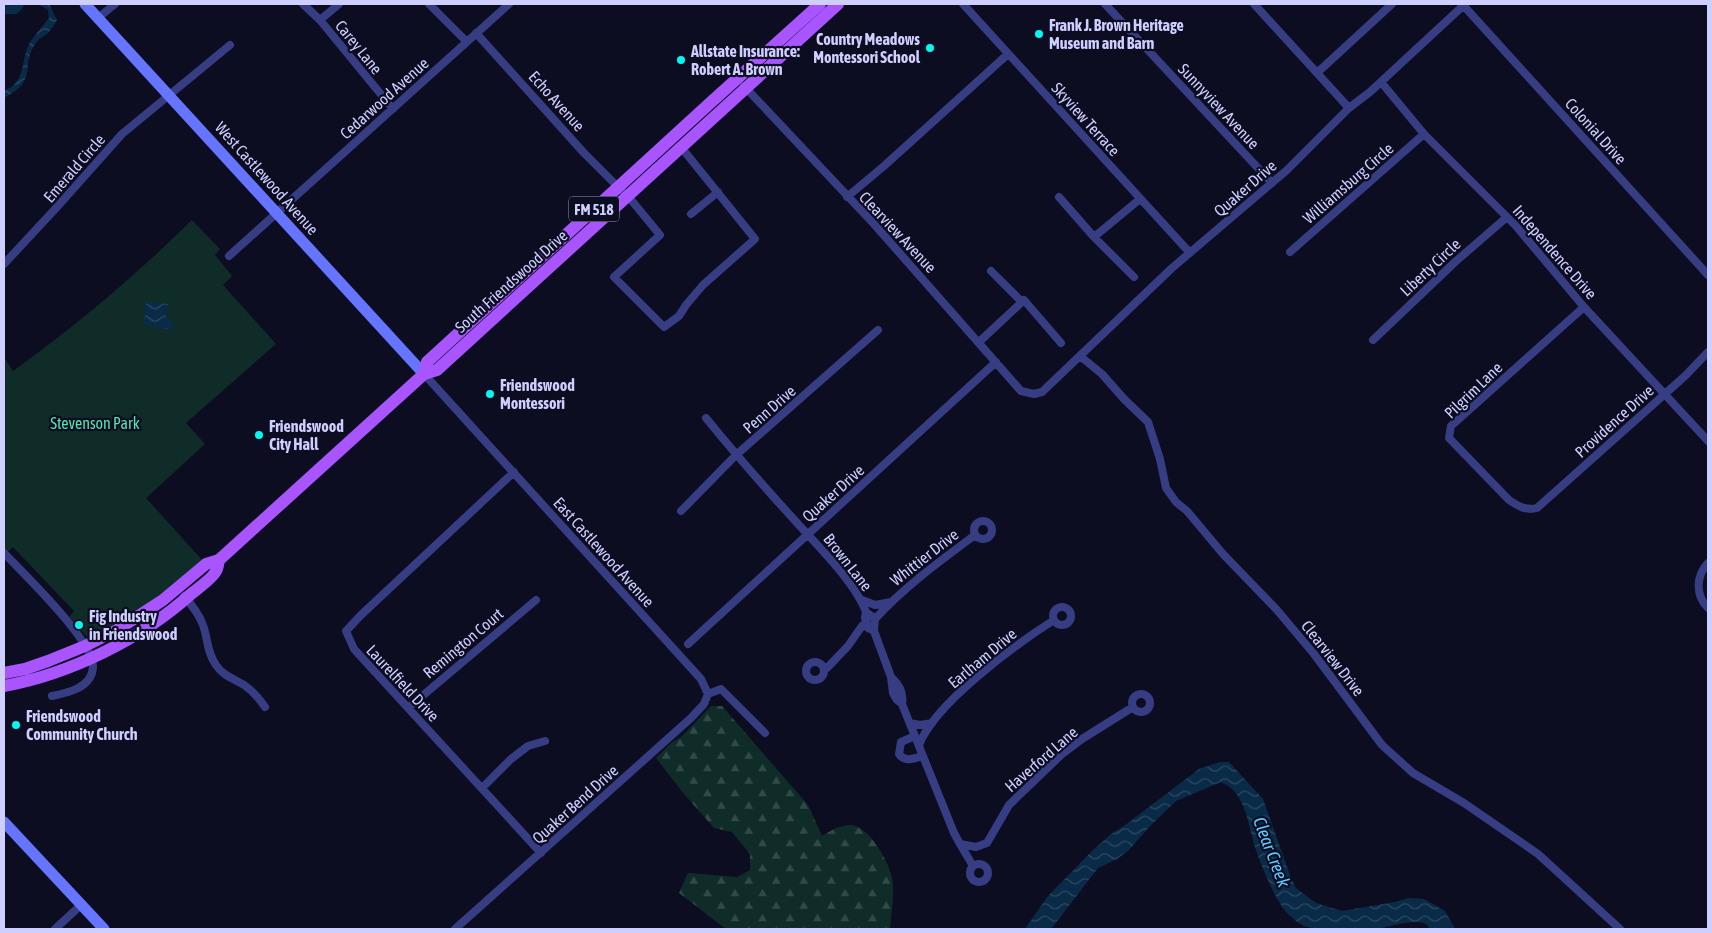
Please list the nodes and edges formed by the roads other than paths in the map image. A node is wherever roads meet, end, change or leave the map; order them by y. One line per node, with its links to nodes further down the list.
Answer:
1 (85, 4): 14 (street, West Castlewood Avenue)
2 (114, 4): 14 (street)
3 (303, 4): 15 (street, Carey Lane)
4 (339, 4): 15 (street)
5 (429, 4): 17 (street)
6 (509, 4): 16 (street, Cedarwood Avenue)
7 (838, 4): 13 (main road, South Friendswood Drive / FM 518)
8 (963, 4): 19 (street, Skyview Terrace)
9 (1105, 4): 28 (street, Sunnyview Avenue)
10 (1392, 4): 20 (street)
11 (1464, 4): 21 (street, Quaker Drive); 44 (street, Colonial Drive)
12 (1260, 6): 20 (street)
13 (822, 7): 22 (main road, South Friendswood Drive / FM 518)
14 (98, 18): 23 (street, West Castlewood Avenue)
15 (320, 20): 25 (street, Carey Lane)
16 (476, 33): 17 (street, Cedarwood Avenue); 29 (street, Echo Avenue)
17 (467, 42): 25 (street, Cedarwood Avenue)
18 (230, 45): 23 (street, Emerald Circle)
19 (1008, 54): 32 (street); 34 (street, Skyview Terrace)
20 (1318, 72): 24 (street)
21 (1381, 82): 24 (street, Quaker Drive); 26 (street, Independence Drive)
22 (742, 84): 27 (main road, South Friendswood Drive / FM 518); 29 (main road, South Friendswood Drive / FM 518); 32 (street, Clearview Avenue)
23 (169, 95): 35 (street, West Castlewood Avenue); 42 (street, Emerald Circle)
24 (1350, 108): 28 (street, Quaker Drive)
25 (393, 109): 35 (street, Cedarwood Avenue)
26 (1424, 134): 37 (street, Independence Drive); 39 (street, Williamsburg Circle)
27 (681, 147): 30 (street); 31 (main road, South Friendswood Drive / FM 518)
28 (1272, 183): 40 (street, Quaker Drive)
29 (617, 187): 31 (street, Echo Avenue); 55 (main road, South Friendswood Drive / FM 518)
30 (718, 192): 31 (street, Echo Avenue); 36 (street)
31 (627, 196): 55 (main road, South Friendswood Drive / FM 518)
32 (847, 197): 50 (street, Clearview Avenue)
33 (1059, 197): 38 (street)
34 (1140, 199): 38 (street); 40 (street, Skyview Terrace)
35 (277, 213): 41 (street, Cedarwood Avenue); 55 (street, West Castlewood Avenue)
36 (691, 214)
37 (1507, 216): 47 (street, Independence Drive); 49 (street, Liberty Circle)
38 (1094, 237): 45 (street)
39 (1290, 252)
40 (1190, 253): 53 (street, Quaker Drive)
41 (229, 256)
42 (4, 264)
43 (991, 271): 46 (street)
44 (1708, 275)
45 (1134, 277)
46 (1022, 302): 50 (street); 51 (street)
47 (1584, 307): 57 (street, Independence Drive); 62 (street, Pilgrim Lane)
48 (878, 330): 60 (street, Penn Drive)
49 (1373, 340)
50 (979, 342): 54 (street, Clearview Avenue)
51 (1061, 343)
52 (1708, 352): 57 (street, Providence Drive)
53 (1080, 356): 56 (street, Quaker Drive); 106 (street, Clearview Drive)
54 (996, 362): 56 (street, Clearview Avenue); 64 (street, Quaker Drive)
55 (424, 374): 61 (street, East Castlewood Avenue); 67 (main road, South Friendswood Drive / FM 518)
56 (1041, 392)
57 (1665, 394): 59 (street, Independence Drive); 62 (street, Providence Drive)
58 (706, 418): 60 (street, Brown Lane)
59 (1708, 441)
60 (736, 455): 63 (street, Penn Drive); 64 (street, Brown Lane)
61 (514, 472): 85 (street, East Castlewood Avenue); 89 (street, Laurelfield Drive)
62 (1536, 508)
63 (680, 511)
64 (808, 534): 72 (street, Brown Lane); 80 (street, Quaker Drive)
65 (975, 535): 73 (street, Whittier Drive)
66 (4, 553): 81 (street)
67 (219, 560): 69 (main road, South Friendswood Drive / FM 518); 70 (main road, South Friendswood Drive / FM 518)
68 (1708, 563): 74 (street)
69 (178, 588): 70 (street); 81 (main road, South Friendswood Drive / FM 518)
70 (186, 599): 81 (main road, South Friendswood Drive / FM 518); 87 (street)
71 (536, 600): 89 (street, Remington Court)
72 (862, 600): 73 (street, Whittier Drive); 75 (street, Brown Lane)
73 (891, 602): 76 (street, Whittier Drive)
74 (1708, 608)
75 (866, 612): 76 (street, Brown Lane); 78 (street, Brown Lane)
76 (875, 619): 79 (street)
77 (1054, 620): 91 (street, Earlham Drive)
78 (866, 623): 79 (street); 82 (street)
79 (874, 631): 90 (street)
80 (688, 644)
81 (88, 652): 83 (main road, South Friendswood Drive / FM 518); 84 (main road, South Friendswood Drive / FM 518); 86 (street)
82 (824, 669)
83 (4, 673)
84 (4, 686)
85 (708, 694): 92 (street); 101 (street, Quaker Bend Drive)
86 (52, 696)
87 (265, 707)
88 (1133, 707): 100 (street, Haverford Lane)
89 (408, 708): 97 (street, Laurelfield Drive)
90 (910, 723): 91 (street); 93 (street)
91 (932, 723): 95 (street, Earlham Drive)
92 (765, 733)
93 (915, 736): 95 (street); 96 (street)
94 (545, 742): 97 (street)
95 (919, 745): 96 (street)
96 (923, 756): 99 (street)
97 (482, 788): 101 (street, Laurelfield Drive)
98 (5, 826): 102 (street)
99 (960, 844): 100 (street); 100 (street)
100 (982, 846)
101 (541, 853): 105 (street, Quaker Bend Drive)
102 (81, 905): 103 (street); 104 (street)
103 (55, 929)
104 (104, 929)
105 (455, 929)
106 (1620, 929)

